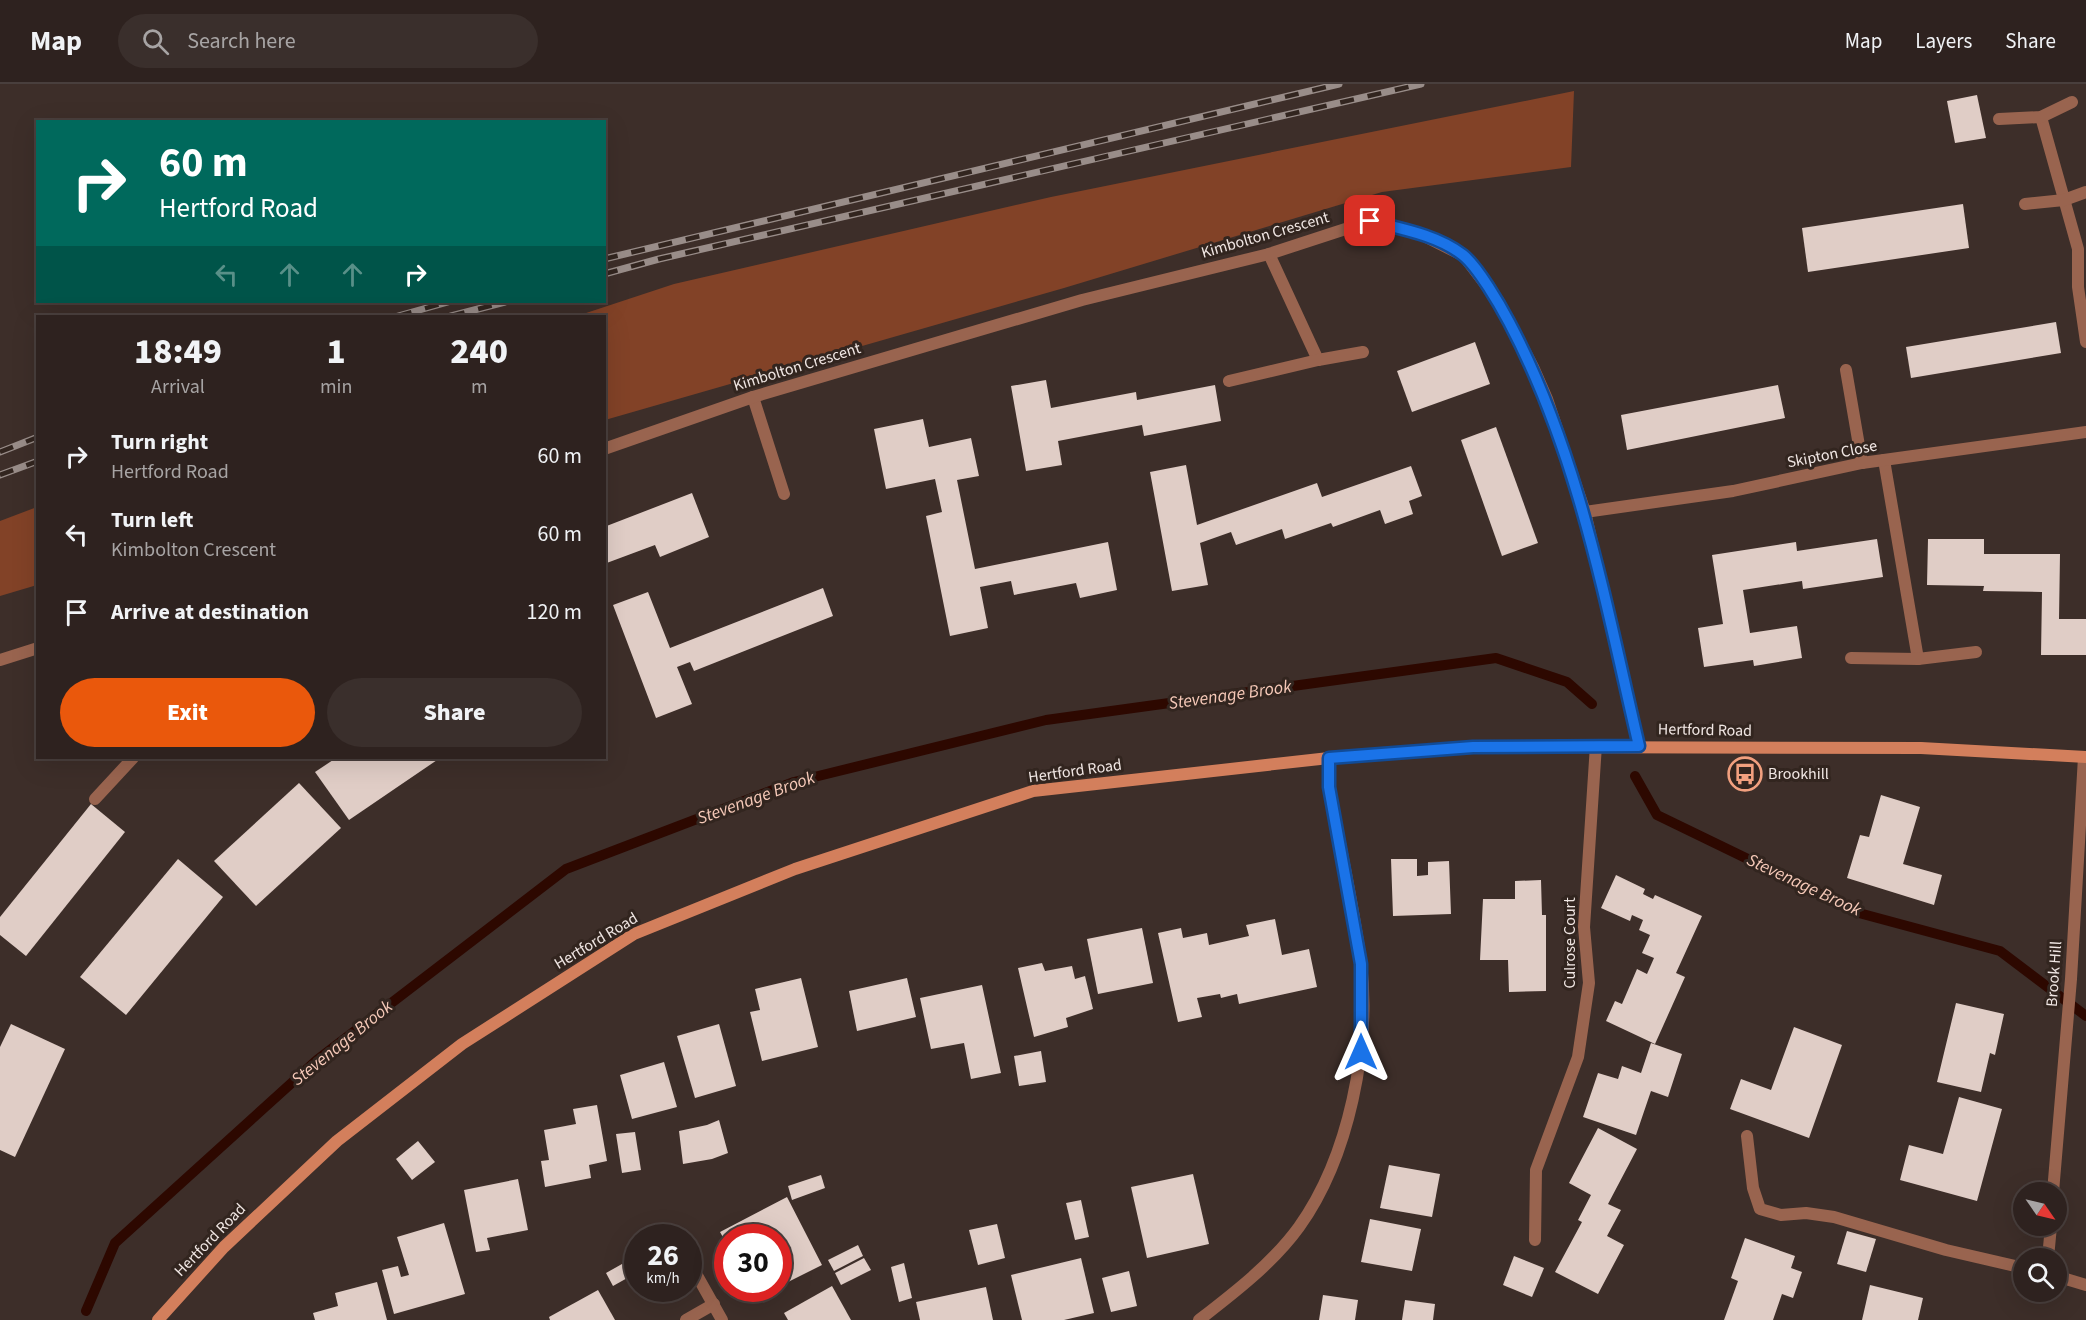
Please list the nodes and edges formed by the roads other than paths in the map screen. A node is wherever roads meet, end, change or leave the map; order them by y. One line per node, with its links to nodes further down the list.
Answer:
1 (2072, 102): 2 (street)
2 (2041, 117): 3 (street); 5 (street)
3 (1999, 119)
4 (2086, 192): 5 (street)
5 (2064, 200): 6 (street); 8 (street)
6 (2025, 204)
7 (1269, 254): 10 (street); 13 (street, Kimbolton Crescent); 19 (street, Kimbolton Crescent)
8 (2086, 342)
9 (1363, 352): 10 (street)
10 (1318, 360): 12 (street)
11 (1846, 370): 17 (street)
12 (1229, 381)
13 (753, 397): 15 (street, Kimbolton Crescent); 18 (street)
14 (2086, 432): 16 (street, Skipton Close)
15 (606, 448)
16 (1884, 460): 17 (street, Skipton Close); 23 (street)
17 (1862, 463): 19 (street, Skipton Close)
18 (784, 494)
19 (1585, 512): 26 (street, Kimbolton Crescent)
20 (36, 649): 24 (street)
21 (1976, 652): 23 (street)
22 (1851, 658): 23 (street)
23 (1918, 659)
24 (0, 660)
25 (1596, 745): 26 (street, Hertford Road); 28 (street, Hertford Road); 33 (street, Culrose Court)
26 (1639, 746): 27 (street, Hertford Road)
27 (2085, 757): 32 (street, Brook Hill)
28 (1329, 758): 39 (street, Hertford Road); 42 (street)
29 (132, 759): 30 (street)
30 (95, 799)
31 (1747, 1136): 34 (street)
32 (2054, 1182)
33 (1535, 1240)
34 (2013, 1266)
35 (2067, 1279): 37 (street)
36 (702, 1284): 38 (street)
37 (2086, 1285)
38 (714, 1304): 40 (street); 41 (street)
39 (158, 1320)
40 (686, 1320)
41 (722, 1320)
42 (1199, 1320)

